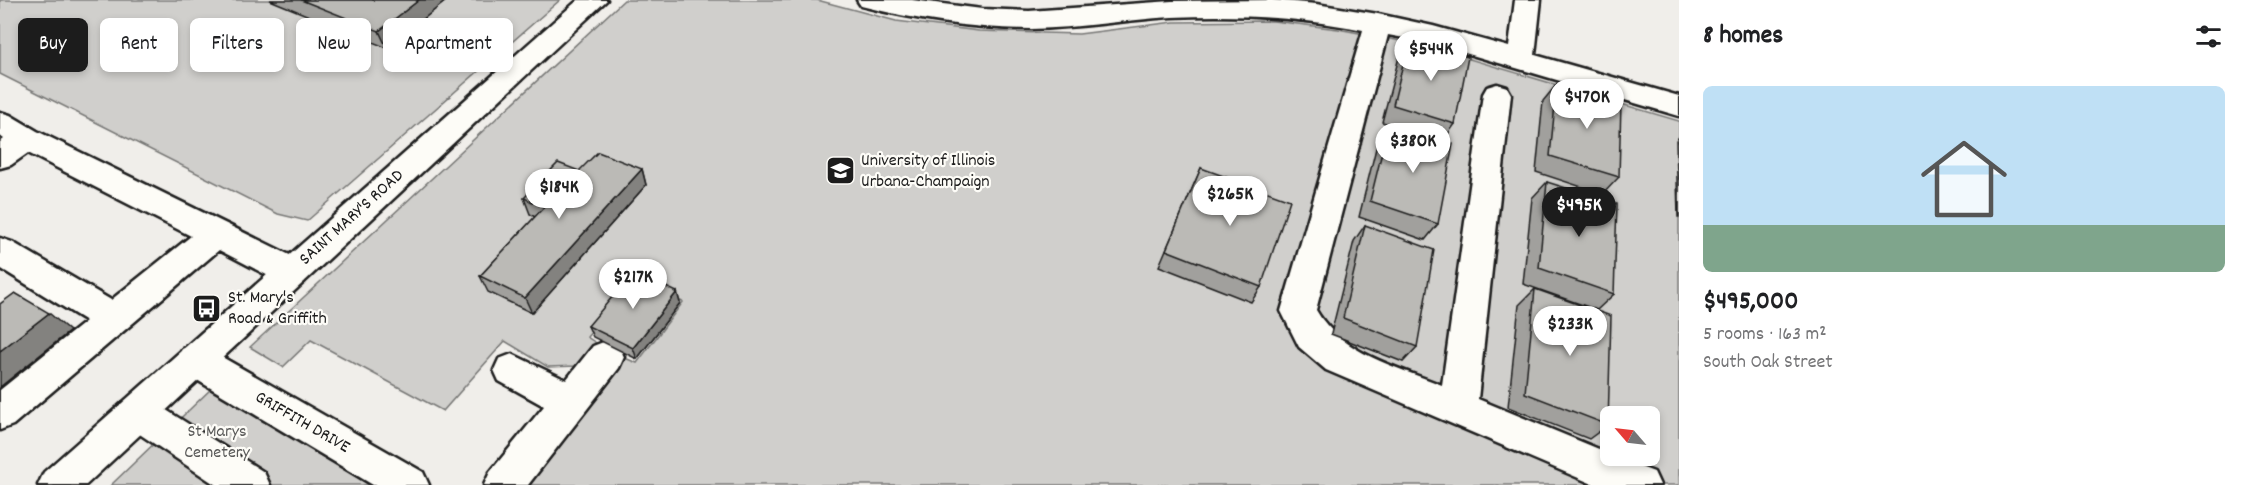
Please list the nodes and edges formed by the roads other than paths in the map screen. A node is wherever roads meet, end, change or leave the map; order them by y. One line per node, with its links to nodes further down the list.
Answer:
1 (594, 0): 14 (street, SAINT MARY'S ROAD)
2 (870, 0): 5 (street)
3 (1528, 0): 7 (street)
4 (1215, 4): 5 (street); 6 (street)
5 (961, 8)
6 (1378, 23): 7 (street); 20 (street)
7 (1521, 60): 9 (street)
8 (1497, 94): 20 (street)
9 (1679, 106)
10 (13, 130): 11 (street); 12 (street)
11 (0, 157)
12 (217, 233): 14 (street); 15 (street)
13 (0, 251): 15 (street)
14 (292, 272): 17 (street, SAINT MARY'S ROAD)
15 (113, 319): 22 (street)
16 (606, 357): 19 (street)
17 (195, 360): 21 (street, SAINT MARY'S ROAD); 25 (street, GRIFFITH DRIVE)
18 (512, 370): 19 (street)
19 (571, 401): 26 (street)
20 (1458, 407): 27 (street)
21 (139, 412): 23 (street, SAINT MARY'S ROAD); 24 (street)
22 (0, 413)
23 (58, 485)
24 (250, 485)
25 (409, 485)
26 (504, 485)
27 (1640, 485)

